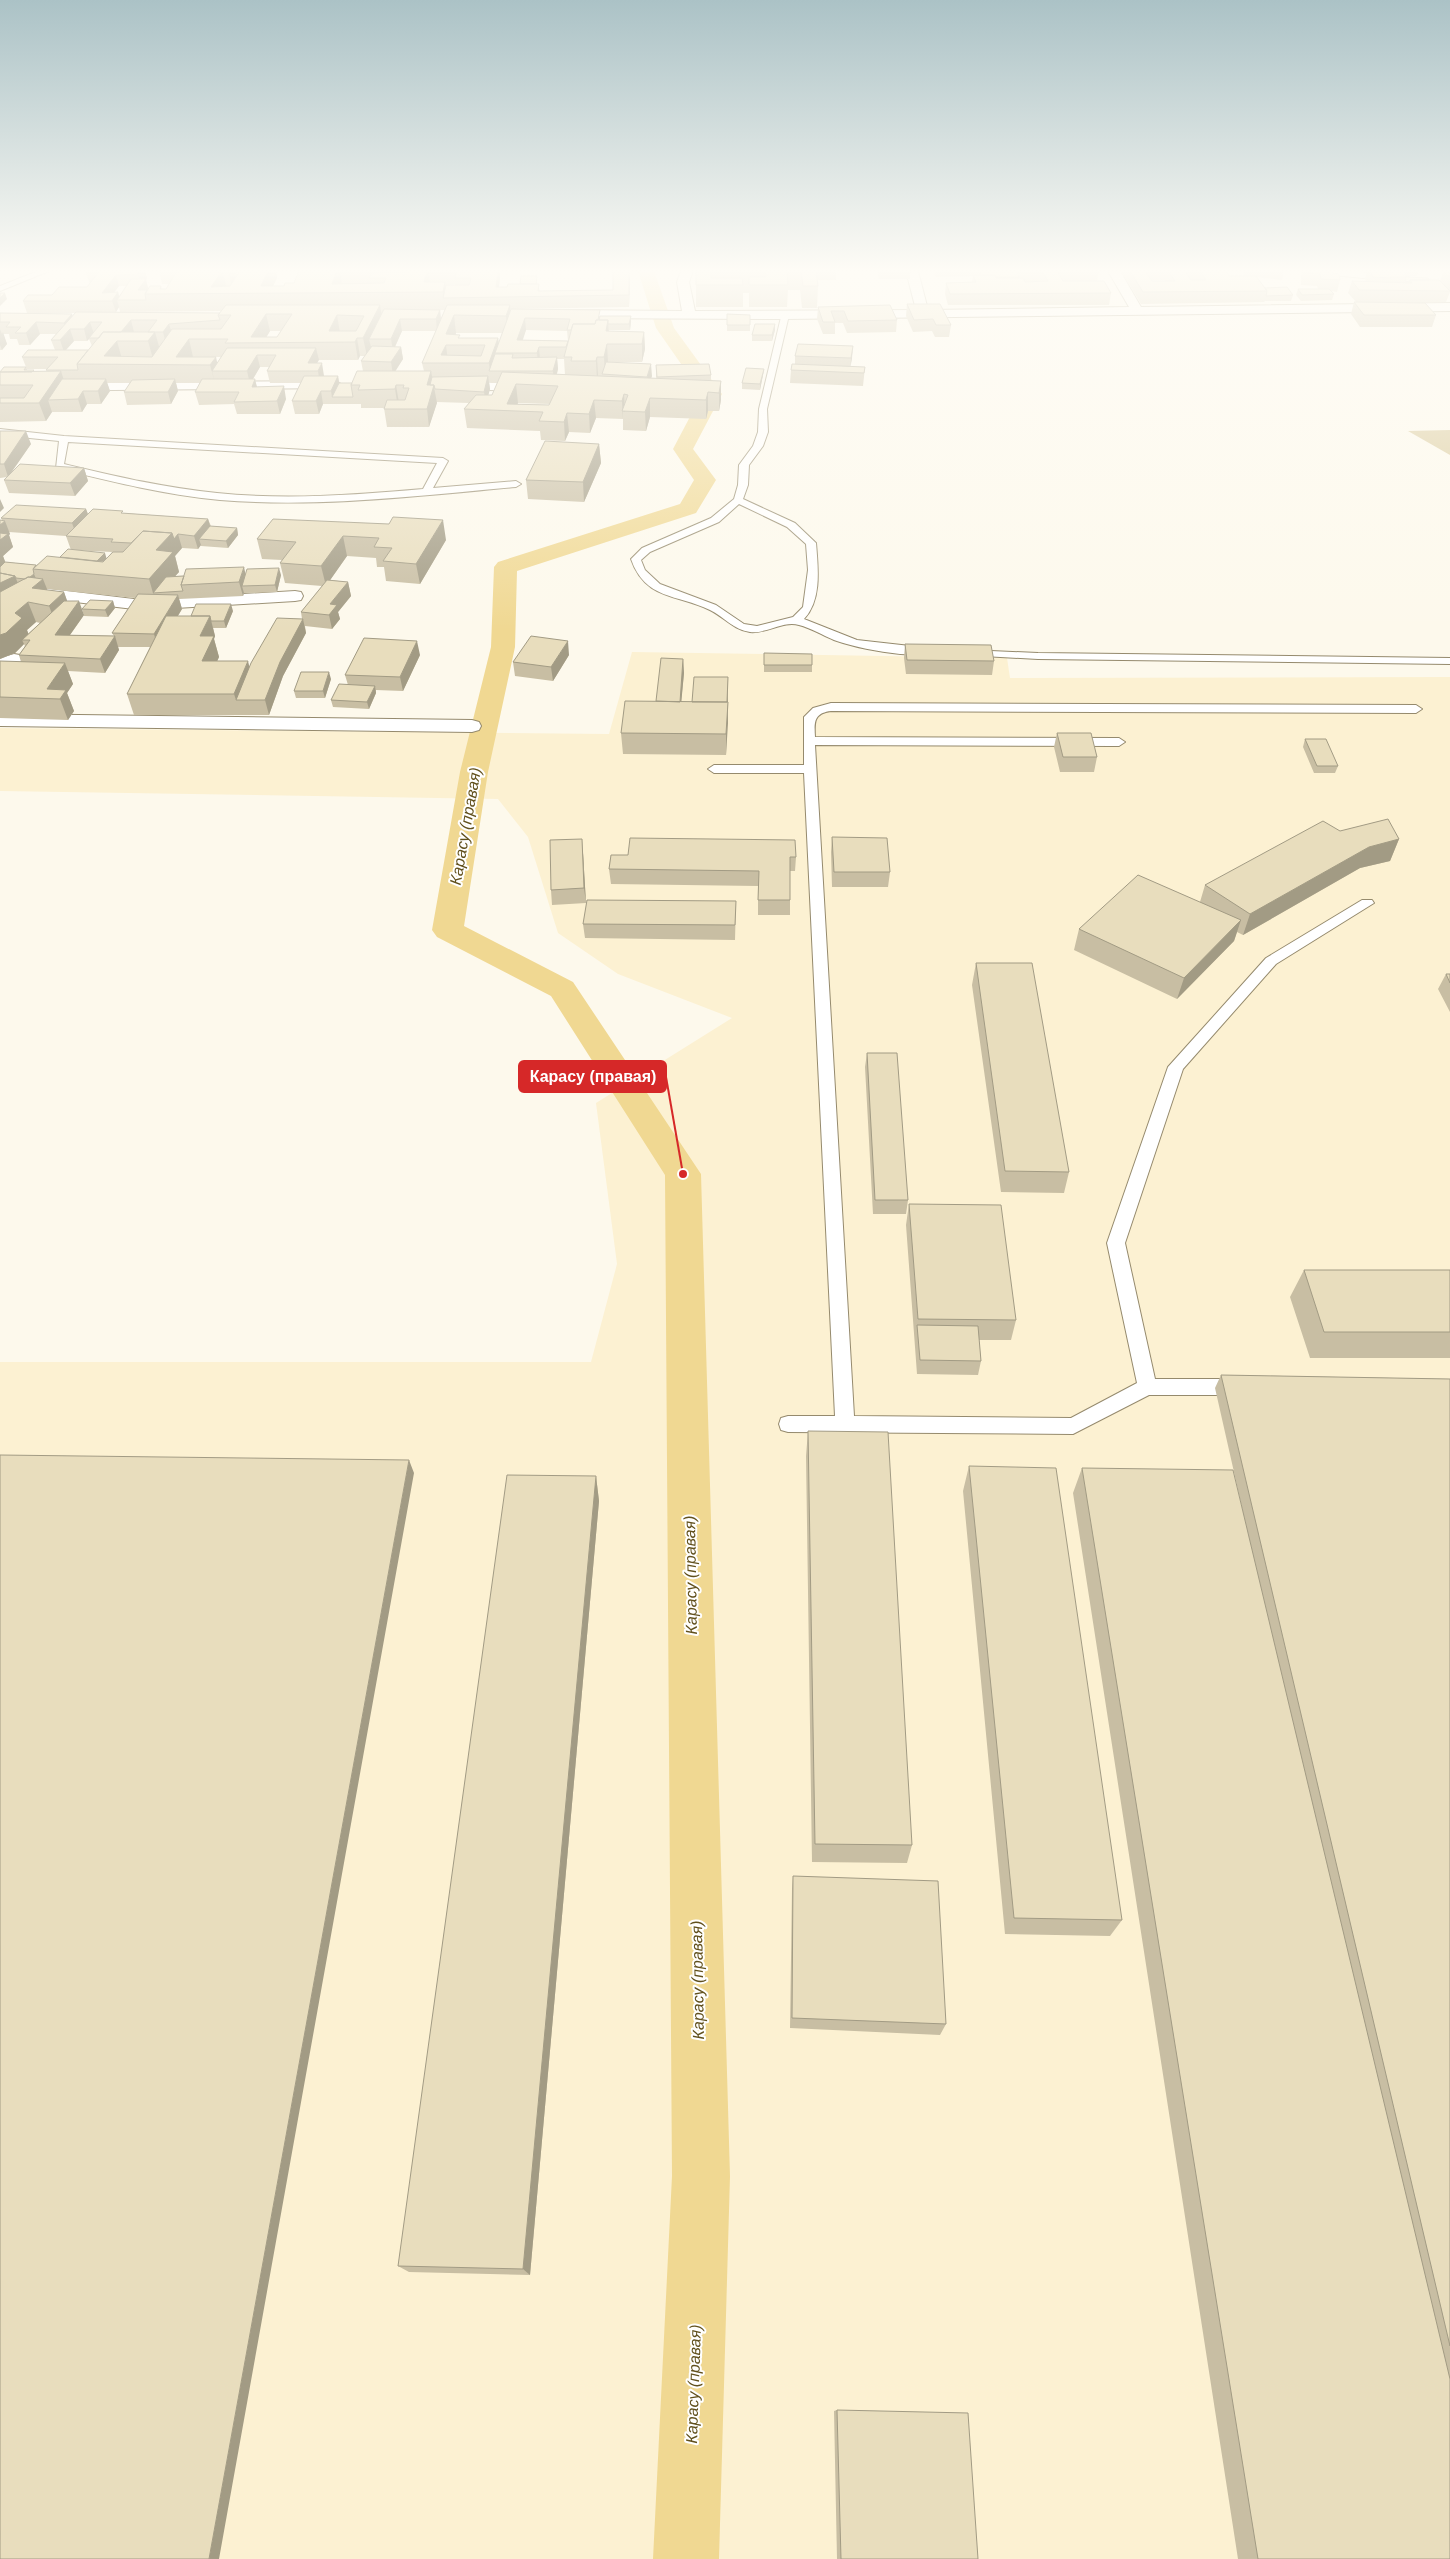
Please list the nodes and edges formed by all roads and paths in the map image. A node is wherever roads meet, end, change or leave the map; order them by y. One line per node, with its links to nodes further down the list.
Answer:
1 (767, 390): 6 (lane)
2 (0, 432): 3 (lane)
3 (64, 439): 5 (lane); 5 (lane)
4 (516, 484): 5 (lane)
5 (426, 492)
6 (738, 500): 10 (lane); 10 (lane)
7 (0, 588): 9 (street)
8 (295, 596): 9 (street)
9 (184, 603): 11 (street)
10 (797, 620): 12 (lane)
11 (176, 624)
12 (1450, 661)
13 (136, 704): 16 (street)
14 (1416, 709): 18 (lane)
15 (0, 720): 16 (street)
16 (127, 722): 17 (street)
17 (472, 726)
18 (809, 741): 19 (lane); 21 (lane)
19 (1119, 742)
20 (714, 769): 21 (lane)
21 (811, 769): 26 (lane)
22 (1367, 903): 23 (lane)
23 (1147, 1386): 24 (lane); 26 (lane)
24 (1255, 1387)
25 (788, 1424): 26 (lane)
26 (844, 1424)

